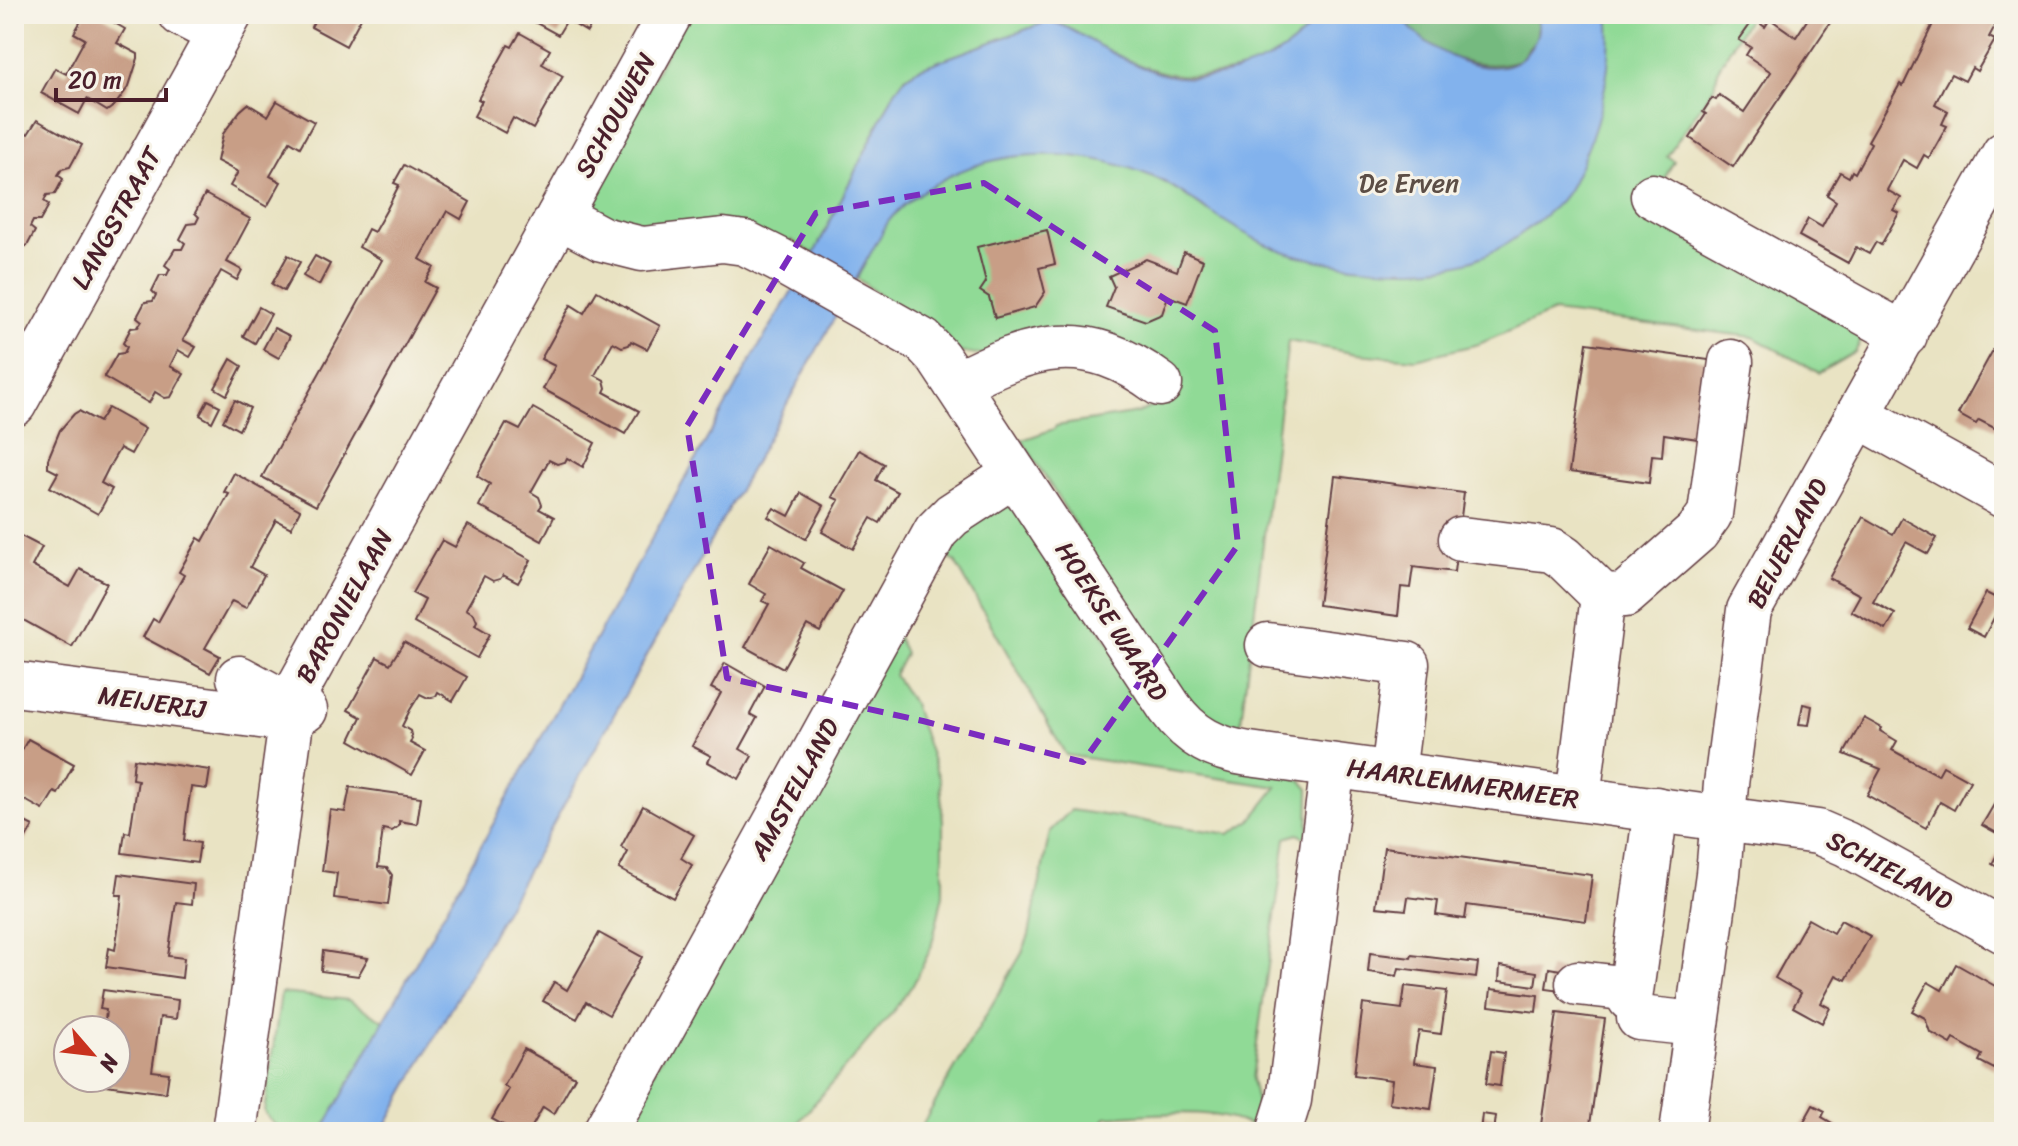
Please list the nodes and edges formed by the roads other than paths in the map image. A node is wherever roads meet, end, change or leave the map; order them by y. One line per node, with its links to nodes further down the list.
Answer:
1 (670, 14): 5 (street, SCHOUWEN)
2 (210, 20): 10 (street, LANGSTRAAT)
3 (2004, 154): 6 (street, BEIJERLAND)
4 (1653, 196): 6 (street)
5 (559, 216): 8 (street, HOEKSE WAARD); 18 (street, BARONIELAAN)
6 (1905, 335): 11 (street, BEIJERLAND)
7 (1731, 362): 15 (street)
8 (956, 384): 9 (street); 12 (street, HOEKSE WAARD)
9 (1160, 384)
10 (14, 404)
11 (1858, 415): 13 (street); 23 (street, BEIJERLAND)
12 (1015, 474): 19 (street, HOEKSE WAARD); 29 (street, AMSTELLAND)
13 (2004, 496)
14 (1461, 539): 15 (street)
15 (1593, 605): 21 (street)
16 (1268, 645): 20 (street)
17 (14, 684): 18 (street, MEIJERIJ)
18 (275, 703): 28 (street, BARONIELAAN)
19 (1333, 766): 20 (street, HAARLEMMERMEER); 30 (street, HAARLEMMERMEER)
20 (1393, 773): 21 (street, HAARLEMMERMEER)
21 (1578, 798): 22 (street, HAARLEMMERMEER)
22 (1656, 809): 23 (street, HAARLEMMERMEER); 26 (street)
23 (1723, 818): 24 (street, SCHIELAND); 27 (street, BEIJERLAND)
24 (2004, 931)
25 (1578, 983): 26 (street)
26 (1633, 1002): 27 (street)
27 (1696, 1024): 31 (street, BEIJERLAND)
28 (234, 1132)
29 (605, 1132)
30 (1279, 1132)
31 (1682, 1132)

